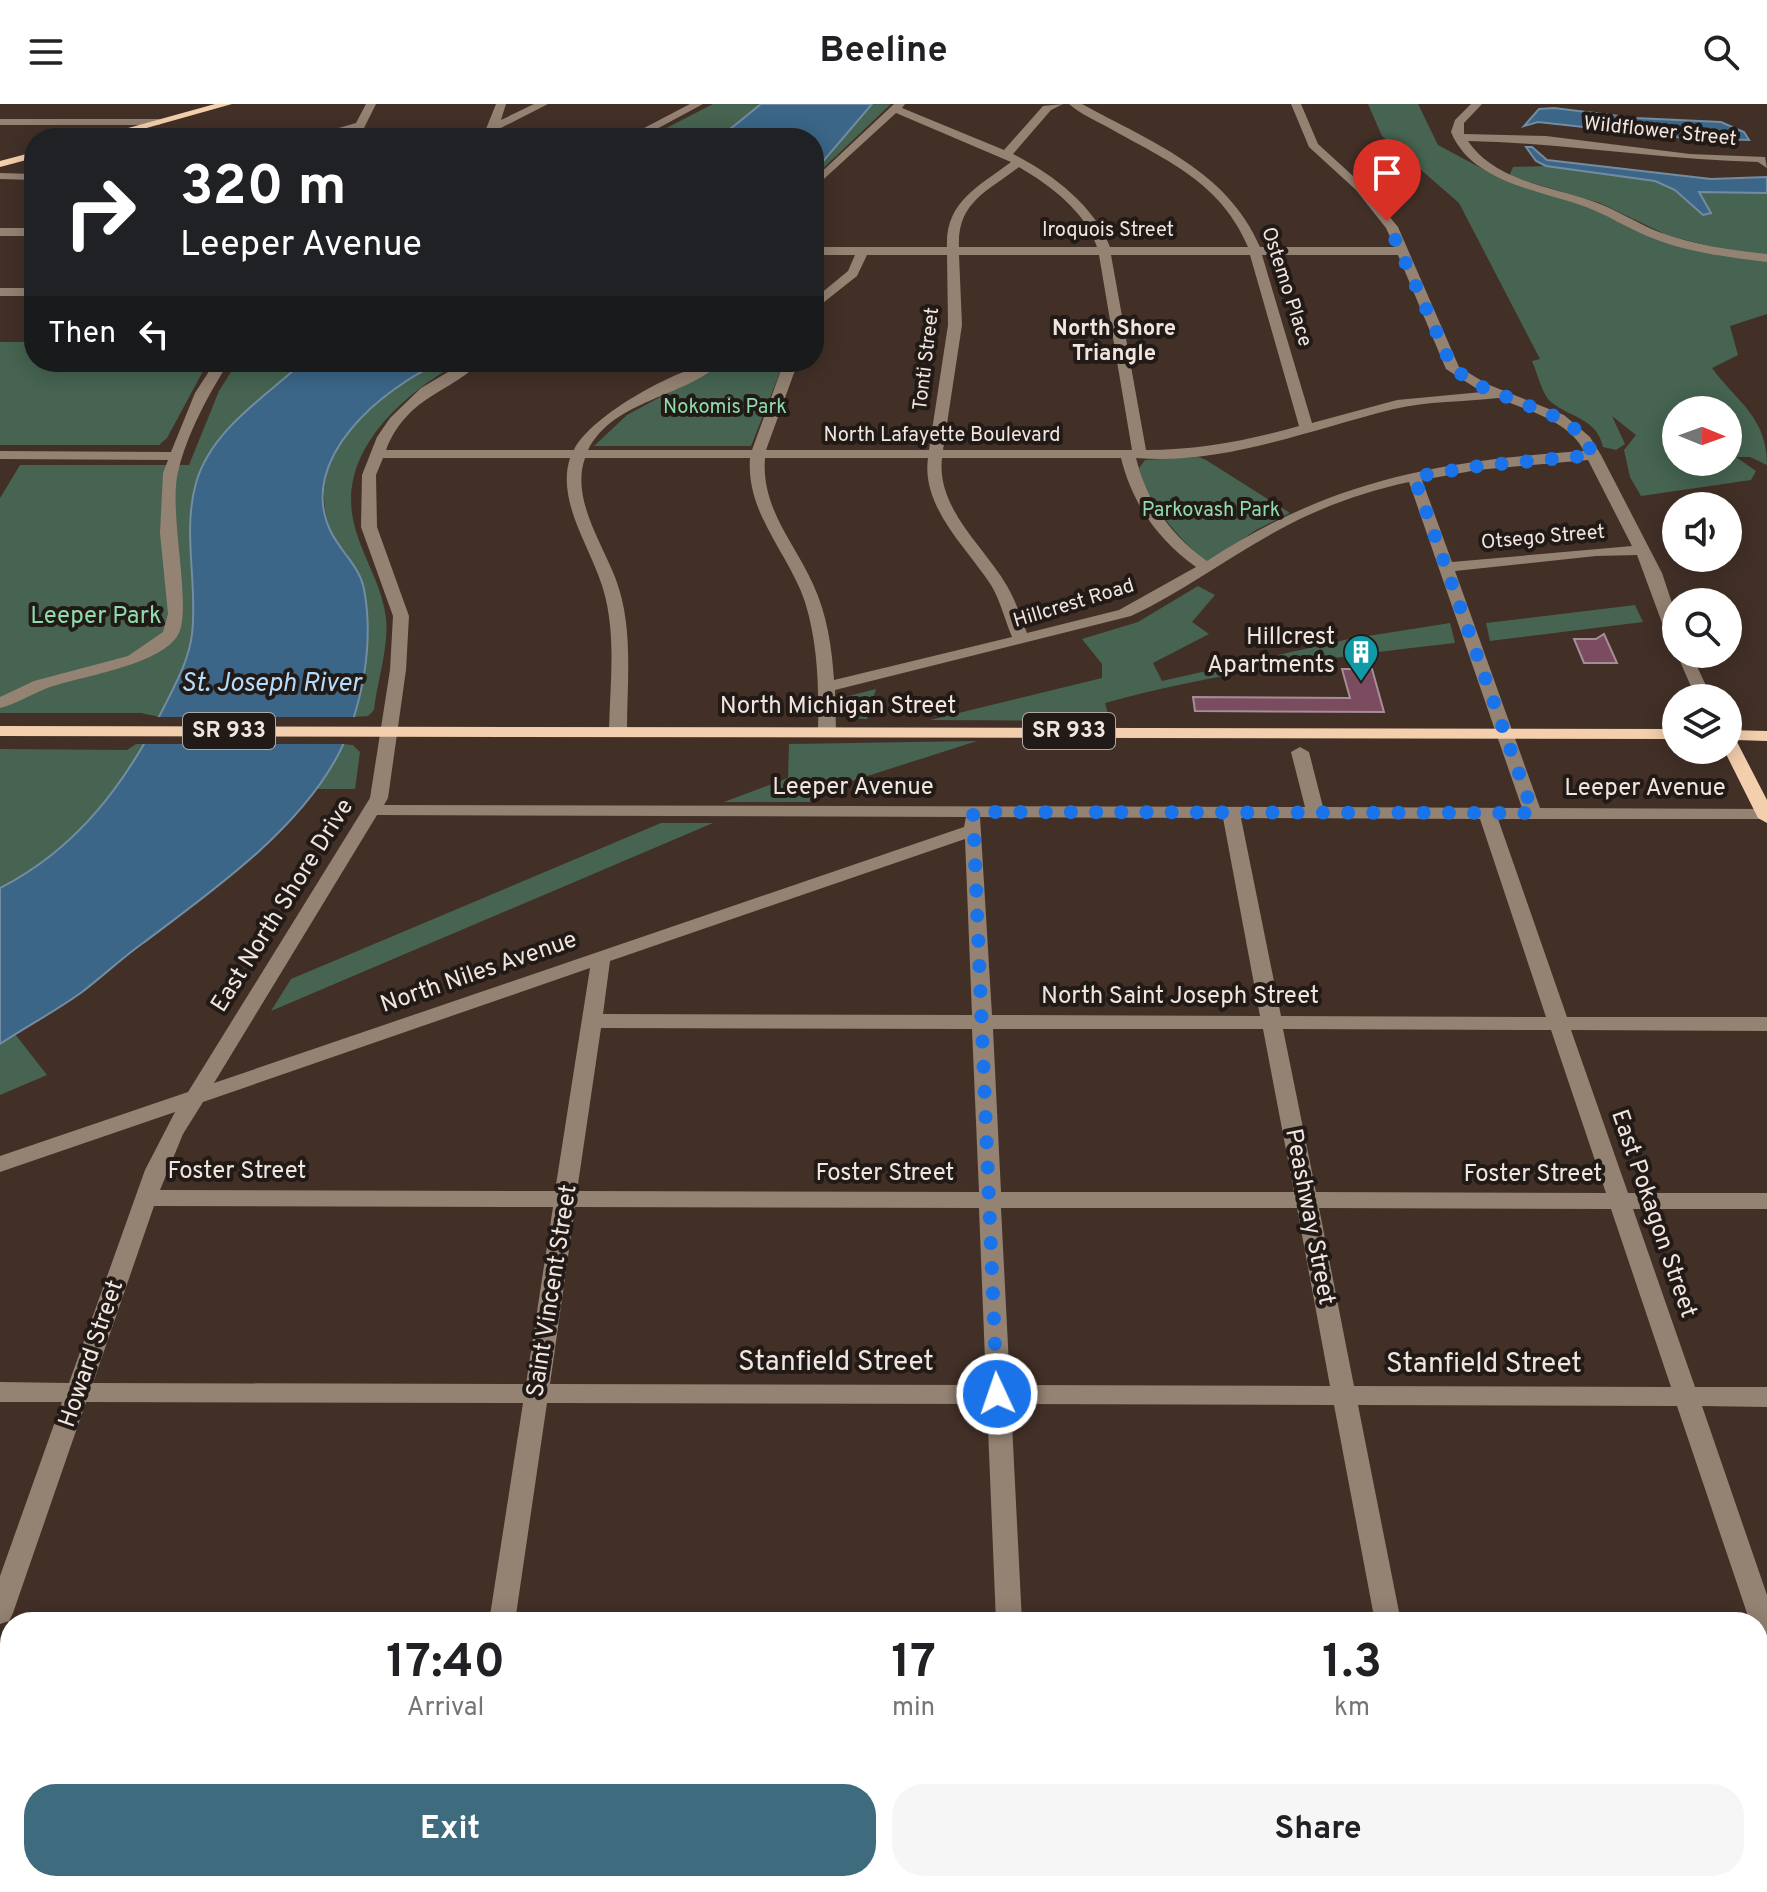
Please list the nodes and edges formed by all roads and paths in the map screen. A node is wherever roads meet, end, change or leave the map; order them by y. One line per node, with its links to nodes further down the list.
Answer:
1 (227, 104): 11 (main road)
2 (371, 104): 14 (street)
3 (501, 104): 18 (street)
4 (543, 104): 19 (street)
5 (698, 104): 20 (street)
6 (1058, 104): 23 (street)
7 (1074, 104): 37 (street, Ostemo Place)
8 (1296, 104): 38 (street)
9 (1477, 104): 21 (street)
10 (898, 107): 23 (street); 27 (street)
11 (193, 109): 13 (main road)
12 (0, 122): 13 (street)
13 (159, 122): 15 (main road)
14 (361, 125): 16 (street); 17 (street)
15 (136, 128)
16 (349, 128)
17 (359, 128)
18 (492, 128)
19 (499, 128)
20 (651, 128)
21 (1459, 137): 24 (street, Wildflower Street); 39 (street)
22 (24, 158): 25 (main road)
23 (1012, 159): 29 (street); 36 (street)
24 (1765, 160)
25 (0, 164)
26 (0, 176): 28 (street)
27 (824, 176)
28 (24, 177)
29 (952, 225): 34 (street); 35 (street, Tonti Street)
30 (0, 232): 31 (street)
31 (24, 232)
32 (824, 251): 33 (street, Iroquois Street)
33 (863, 251): 34 (street, Iroquois Street); 42 (street)
34 (896, 251): 35 (street, Iroquois Street)
35 (952, 251): 36 (street, Iroquois Street); 56 (street, Tonti Street)
36 (1104, 251): 37 (street, Iroquois Street); 52 (street)
37 (1255, 251): 38 (street, Iroquois Street); 48 (street, Ostemo Place)
38 (1402, 251): 47 (street)
39 (1767, 258)
40 (0, 292): 41 (street)
41 (24, 292)
42 (824, 300)
43 (216, 372): 54 (street)
44 (455, 372): 49 (street, East North Shore Drive)
45 (696, 372): 51 (street)
46 (787, 372): 55 (street)
47 (1501, 394): 48 (street, North Lafayette Boulevard); 53 (street)
48 (1307, 428): 52 (street, North Lafayette Boulevard)
49 (376, 454): 51 (street, North Lafayette Boulevard); 67 (street, East North Shore Drive)
50 (6, 455): 54 (street); 57 (street)
51 (579, 455): 55 (street, North Lafayette Boulevard); 68 (street)
52 (1134, 455): 56 (street, North Lafayette Boulevard); 61 (street)
53 (1594, 455): 58 (street, Hillcrest Road); 59 (street)
54 (175, 456): 65 (street)
55 (758, 456): 56 (street, North Lafayette Boulevard); 64 (street)
56 (934, 456): 63 (street, Tonti Street)
57 (0, 474)
58 (1414, 477): 60 (street); 61 (street, Hillcrest Road)
59 (1642, 550): 60 (street, Otsego Street); 62 (street)
60 (1447, 567): 70 (street)
61 (1207, 568): 63 (street, Hillcrest Road)
62 (1662, 602)
63 (1022, 641): 64 (street, Hillcrest Road)
64 (825, 687): 69 (street)
65 (0, 703)
66 (0, 731): 67 (main road, North Michigan Street / SR 933)
67 (391, 731): 68 (main road, North Michigan Street / SR 933); 76 (street, East North Shore Drive)
68 (618, 731): 69 (main road, North Michigan Street / SR 933)
69 (827, 731): 70 (main road, North Michigan Street / SR 933)
70 (1503, 732): 71 (main road, North Michigan Street / SR 933); 80 (street)
71 (1662, 734)
72 (1767, 736): 73 (main road)
73 (1742, 737)
74 (1300, 752): 78 (street)
75 (1741, 764): 81 (main road)
76 (374, 810): 82 (street, Leeper Avenue); 89 (street, East North Shore Drive)
77 (1231, 812): 78 (street, Leeper Avenue); 82 (street, Leeper Avenue); 86 (street, Peashway Street)
78 (1315, 813): 79 (street, Leeper Avenue)
79 (1487, 813): 80 (street, Leeper Avenue); 87 (street, East Pokagon Street)
80 (1533, 813): 81 (street, Leeper Avenue)
81 (1766, 816)
82 (973, 821): 83 (street, North Niles Avenue); 85 (street)
83 (601, 959): 84 (street, Saint Vincent Street); 89 (street, North Niles Avenue)
84 (593, 1021): 85 (street, North Saint Joseph Street); 92 (street, Saint Vincent Street)
85 (980, 1023): 86 (street, North Saint Joseph Street); 93 (street)
86 (1271, 1023): 87 (street, North Saint Joseph Street); 94 (street, Peashway Street)
87 (1560, 1023): 88 (street, North Saint Joseph Street); 96 (street, East Pokagon Street)
88 (1767, 1024)
89 (193, 1098): 90 (street, North Niles Avenue); 91 (street, Howard Street)
90 (0, 1164)
91 (147, 1198): 92 (street, Foster Street); 97 (street, Howard Street)
92 (567, 1199): 93 (street, Foster Street); 99 (street, Saint Vincent Street)
93 (988, 1200): 94 (street, Foster Street); 100 (street)
94 (1305, 1201): 96 (street, Foster Street); 101 (street, Peashway Street)
95 (1767, 1201): 96 (street, Foster Street)
96 (1622, 1202): 102 (street, East Pokagon Street)
97 (79, 1391): 98 (street, Stanfield Street); 99 (street, Stanfield Street); 104 (street, Howard Street)
98 (0, 1392)
99 (537, 1392): 100 (street, Stanfield Street); 105 (street, Saint Vincent Street)
100 (997, 1394): 101 (street, Stanfield Street); 106 (street)
101 (1344, 1394): 102 (street, Stanfield Street); 107 (street, Peashway Street)
102 (1687, 1396): 103 (street, Stanfield Street); 108 (street, East Pokagon Street)
103 (1767, 1397)
104 (0, 1612)
105 (504, 1612)
106 (1008, 1612)
107 (1386, 1612)
108 (1760, 1612)

